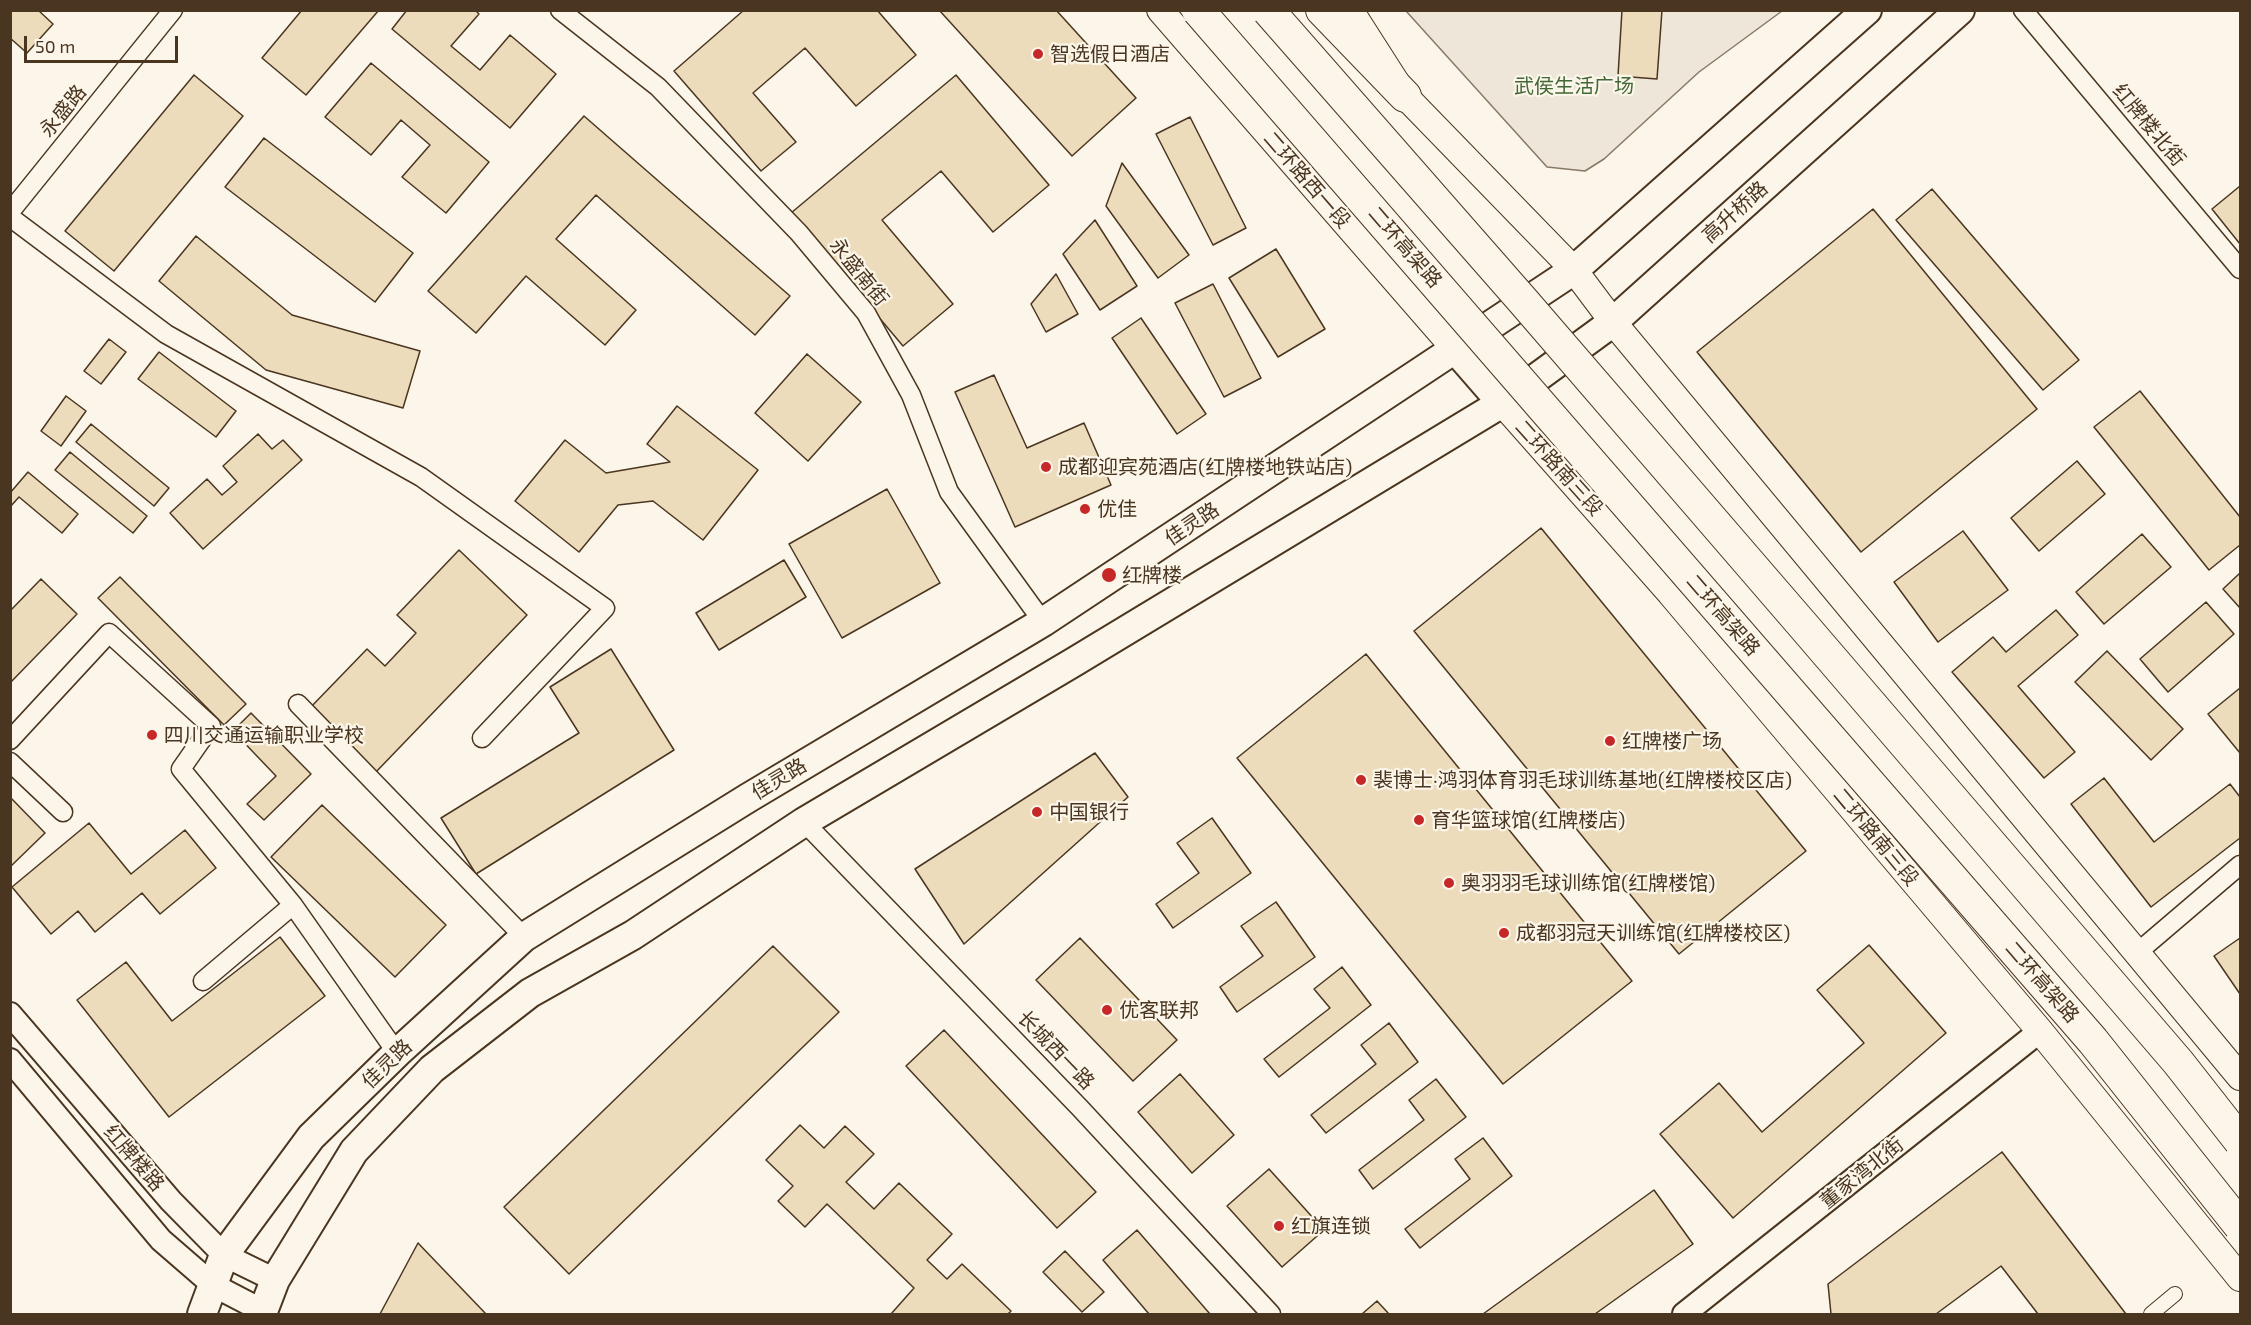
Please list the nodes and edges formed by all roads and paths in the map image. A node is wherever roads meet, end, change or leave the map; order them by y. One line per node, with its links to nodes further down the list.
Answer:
1 (173, 10): 12 (street, 永盛路)
2 (560, 10): 19 (street, 永盛南街)
3 (1160, 10): 17 (main road, 二环路西一段)
4 (1198, 10): 37 (highway, 二环高架路, bridge)
5 (1268, 10): 36 (highway, bridge)
6 (1322, 10): 11 (highway)
7 (1350, 10): 11 (main road)
8 (1868, 10): 15 (main road)
9 (1960, 10): 16 (main road, 高升桥路)
10 (2024, 10): 14 (street, 红牌楼北街)
11 (1405, 96): 15 (main road)
12 (10, 212)
13 (10, 217): 21 (street)
14 (2241, 269)
15 (1574, 270): 16 (main road); 17 (main road)
16 (1613, 322): 18 (main road, 高升桥路); 29 (main road)
17 (1455, 349): 18 (main road); 19 (main road, 佳灵路)
18 (1502, 403): 25 (main road, 佳灵路); 32 (main road, 二环路南三段)
19 (1043, 622): 28 (main road, 佳灵路)
20 (298, 704): 28 (street)
21 (482, 738)
22 (10, 740): 27 (street)
23 (10, 762): 24 (street)
24 (63, 812)
25 (804, 822): 40 (main road, 佳灵路); 45 (street, 长城西一路)
26 (2241, 865): 29 (street)
27 (293, 905): 30 (street); 33 (street)
28 (524, 937): 33 (main road, 佳灵路)
29 (2138, 952): 35 (main road)
30 (204, 981)
31 (10, 1014): 38 (street, 红牌楼路)
32 (2040, 1031): 39 (main road, 二环路南三段); 46 (street, 董家湾北街)
33 (397, 1053): 38 (main road, 佳灵路)
34 (10, 1060): 41 (street, 红牌楼路)
35 (2241, 1077)
36 (2241, 1141)
37 (2241, 1226)
38 (224, 1255): 40 (street, 红牌楼路); 41 (main road, 佳灵路)
39 (2241, 1278)
40 (275, 1280): 43 (main road, 佳灵路)
41 (213, 1285): 43 (street, 红牌楼路); 44 (main road, 佳灵路)
42 (2175, 1294): 47 (street)
43 (263, 1313)
44 (202, 1314)
45 (1271, 1314)
46 (1684, 1314)
47 (2151, 1314)

